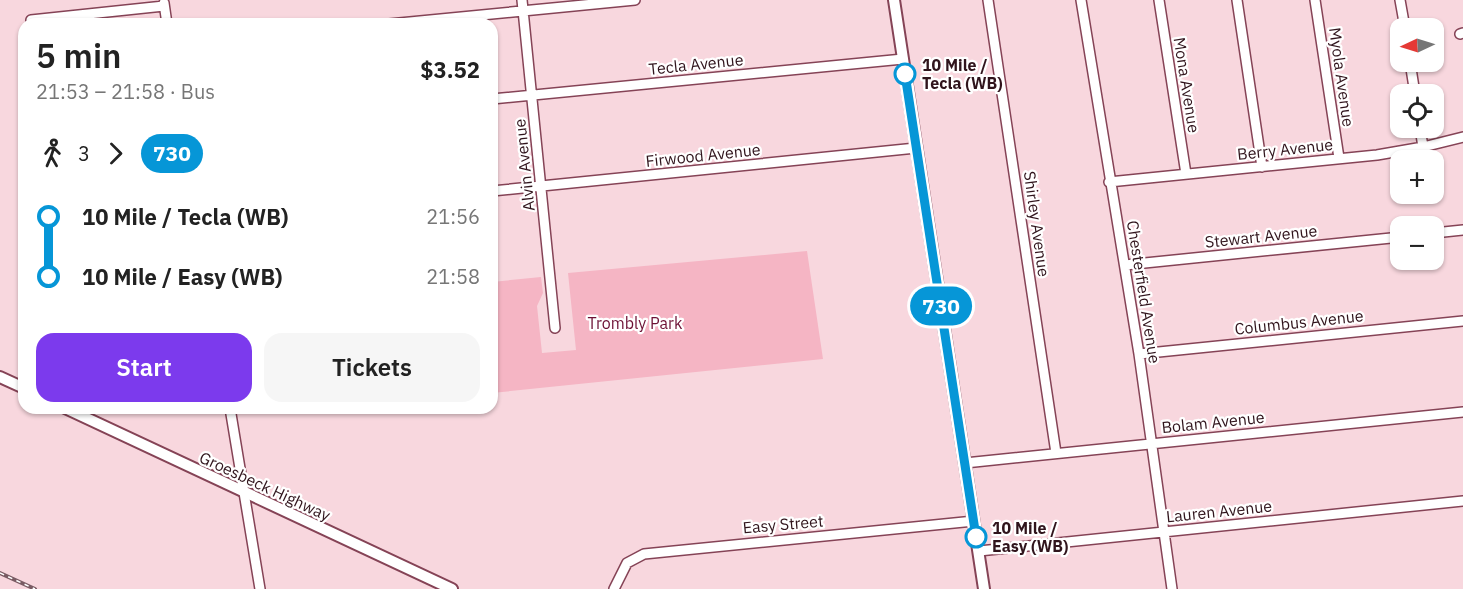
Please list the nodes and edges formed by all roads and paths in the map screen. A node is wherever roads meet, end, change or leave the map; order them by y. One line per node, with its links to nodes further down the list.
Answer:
1 (522, 0): 11 (street, Alvin Avenue)
2 (635, 0): 11 (street)
3 (894, 0): 16 (main road)
4 (988, 0): 42 (street, Shirley Avenue)
5 (1081, 0): 26 (street, Chesterfield Avenue)
6 (1159, 0): 25 (street, Mona Avenue)
7 (1237, 0): 24 (street)
8 (1315, 0): 23 (street, Myola Avenue)
9 (1400, 0): 15 (street)
10 (164, 3): 12 (street); 13 (street)
11 (524, 11): 14 (street); 17 (street, Alvin Avenue)
12 (48, 18)
13 (166, 18)
14 (451, 18)
15 (1403, 18)
16 (903, 59): 17 (street, Tecla Avenue); 22 (main road)
17 (532, 95): 18 (street, Tecla Avenue); 27 (street, Alvin Avenue)
18 (498, 98)
19 (1463, 137): 21 (street, Berry Avenue)
20 (1422, 138): 21 (street)
21 (1423, 147): 23 (street, Berry Avenue)
22 (916, 148): 27 (street, Firwood Avenue); 43 (main road)
23 (1339, 158): 24 (street, Berry Avenue)
24 (1262, 166): 25 (street, Berry Avenue)
25 (1186, 174): 26 (street, Berry Avenue)
26 (1109, 182): 32 (street, Chesterfield Avenue)
27 (541, 186): 28 (street, Firwood Avenue); 34 (street, Alvin Avenue)
28 (498, 190)
29 (1463, 230): 30 (street)
30 (1444, 232)
31 (1390, 238): 32 (street, Stewart Avenue)
32 (1125, 265): 35 (street, Chesterfield Avenue)
33 (1463, 321): 35 (street, Columbus Avenue)
34 (555, 328)
35 (1138, 354): 41 (street, Chesterfield Avenue)
36 (0, 377): 37 (main road)
37 (18, 385)
38 (1463, 411): 41 (street, Bolam Avenue)
39 (78, 414): 44 (main road, Groesbeck Highway)
40 (232, 414): 44 (street)
41 (1152, 444): 42 (street, Bolam Avenue); 47 (street, Chesterfield Avenue)
42 (1056, 453): 43 (street, Bolam Avenue)
43 (965, 463): 46 (main road)
44 (245, 494): 49 (street); 50 (main road, Groesbeck Highway)
45 (1463, 501): 47 (street, Lauren Avenue)
46 (974, 521): 48 (main road); 51 (street, Easy Street)
47 (1164, 532): 48 (street, Lauren Avenue); 53 (street, Chesterfield Avenue)
48 (979, 551): 52 (main road)
49 (260, 589)
50 (452, 589)
51 (614, 589)
52 (984, 589)
53 (1172, 589)

